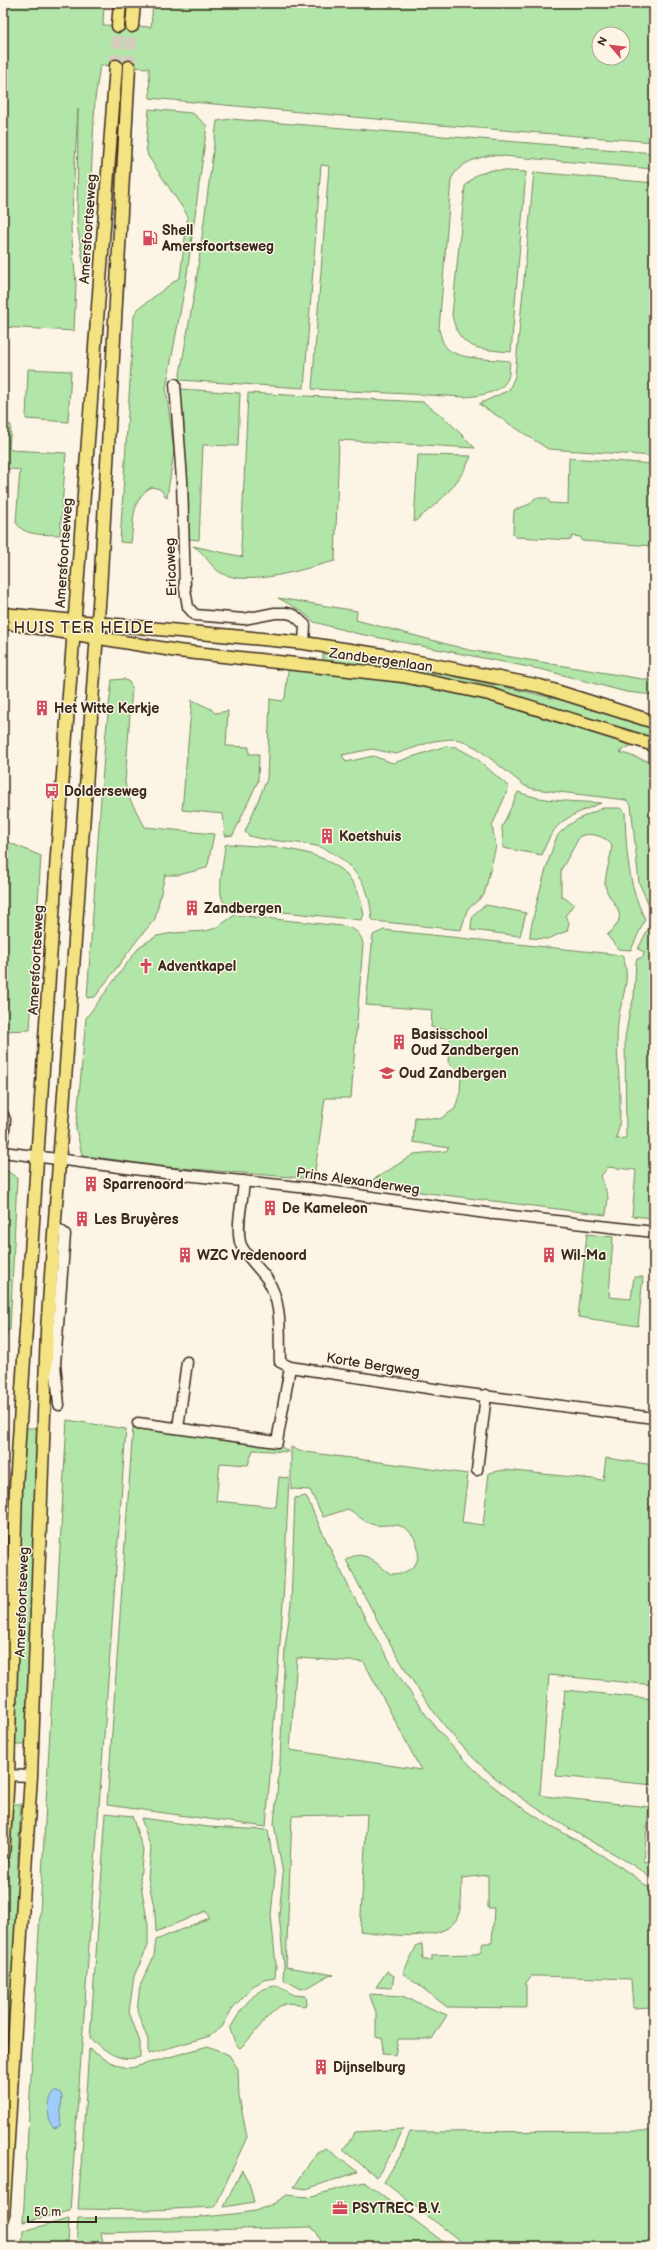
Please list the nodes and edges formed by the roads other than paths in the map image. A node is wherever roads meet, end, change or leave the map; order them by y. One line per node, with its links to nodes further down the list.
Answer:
1 (120, 3): 3 (main road)
2 (134, 3): 4 (main road)
3 (118, 26)
4 (132, 26)
5 (116, 66): 9 (main road, Amersfoortseweg)
6 (129, 67): 11 (main road, Amersfoortseweg)
7 (174, 384): 14 (street, Ericaweg)
8 (3, 614): 9 (main road)
9 (75, 620): 11 (main road, Zandbergenlaan); 12 (main road, Amersfoortseweg)
10 (3, 622): 12 (main road)
11 (98, 622): 13 (main road, Amersfoortseweg); 14 (main road, Zandbergenlaan)
12 (74, 634): 13 (main road, Zandbergenlaan); 21 (main road, Amersfoortseweg)
13 (97, 638): 15 (main road, Zandbergenlaan); 22 (main road, Amersfoortseweg)
14 (304, 643): 15 (main road); 16 (main road, Zandbergenlaan)
15 (301, 664): 17 (main road, Zandbergenlaan)
16 (654, 722)
17 (654, 745)
18 (3, 1115): 19 (street)
19 (3, 1141)
20 (3, 1152): 21 (street, Prins Alexanderweg)
21 (38, 1156): 22 (street, Prins Alexanderweg); 34 (main road, Amersfoortseweg)
22 (59, 1159): 23 (street, Prins Alexanderweg); 24 (main road, Amersfoortseweg)
23 (244, 1181): 25 (street, Prins Alexanderweg); 27 (street)
24 (54, 1226): 29 (street); 35 (main road, Amersfoortseweg)
25 (654, 1232)
26 (187, 1362): 32 (street)
27 (290, 1367): 28 (street, Korte Bergweg); 32 (street)
28 (486, 1395): 30 (street, Korte Bergweg); 33 (street)
29 (59, 1405)
30 (654, 1418)
31 (138, 1423): 32 (street)
32 (178, 1428)
33 (477, 1470)
34 (6, 1775): 35 (street); 36 (main road, Amersfoortseweg)
35 (31, 1776): 37 (main road, Amersfoortseweg)
36 (3, 1856)
37 (3, 2218)

